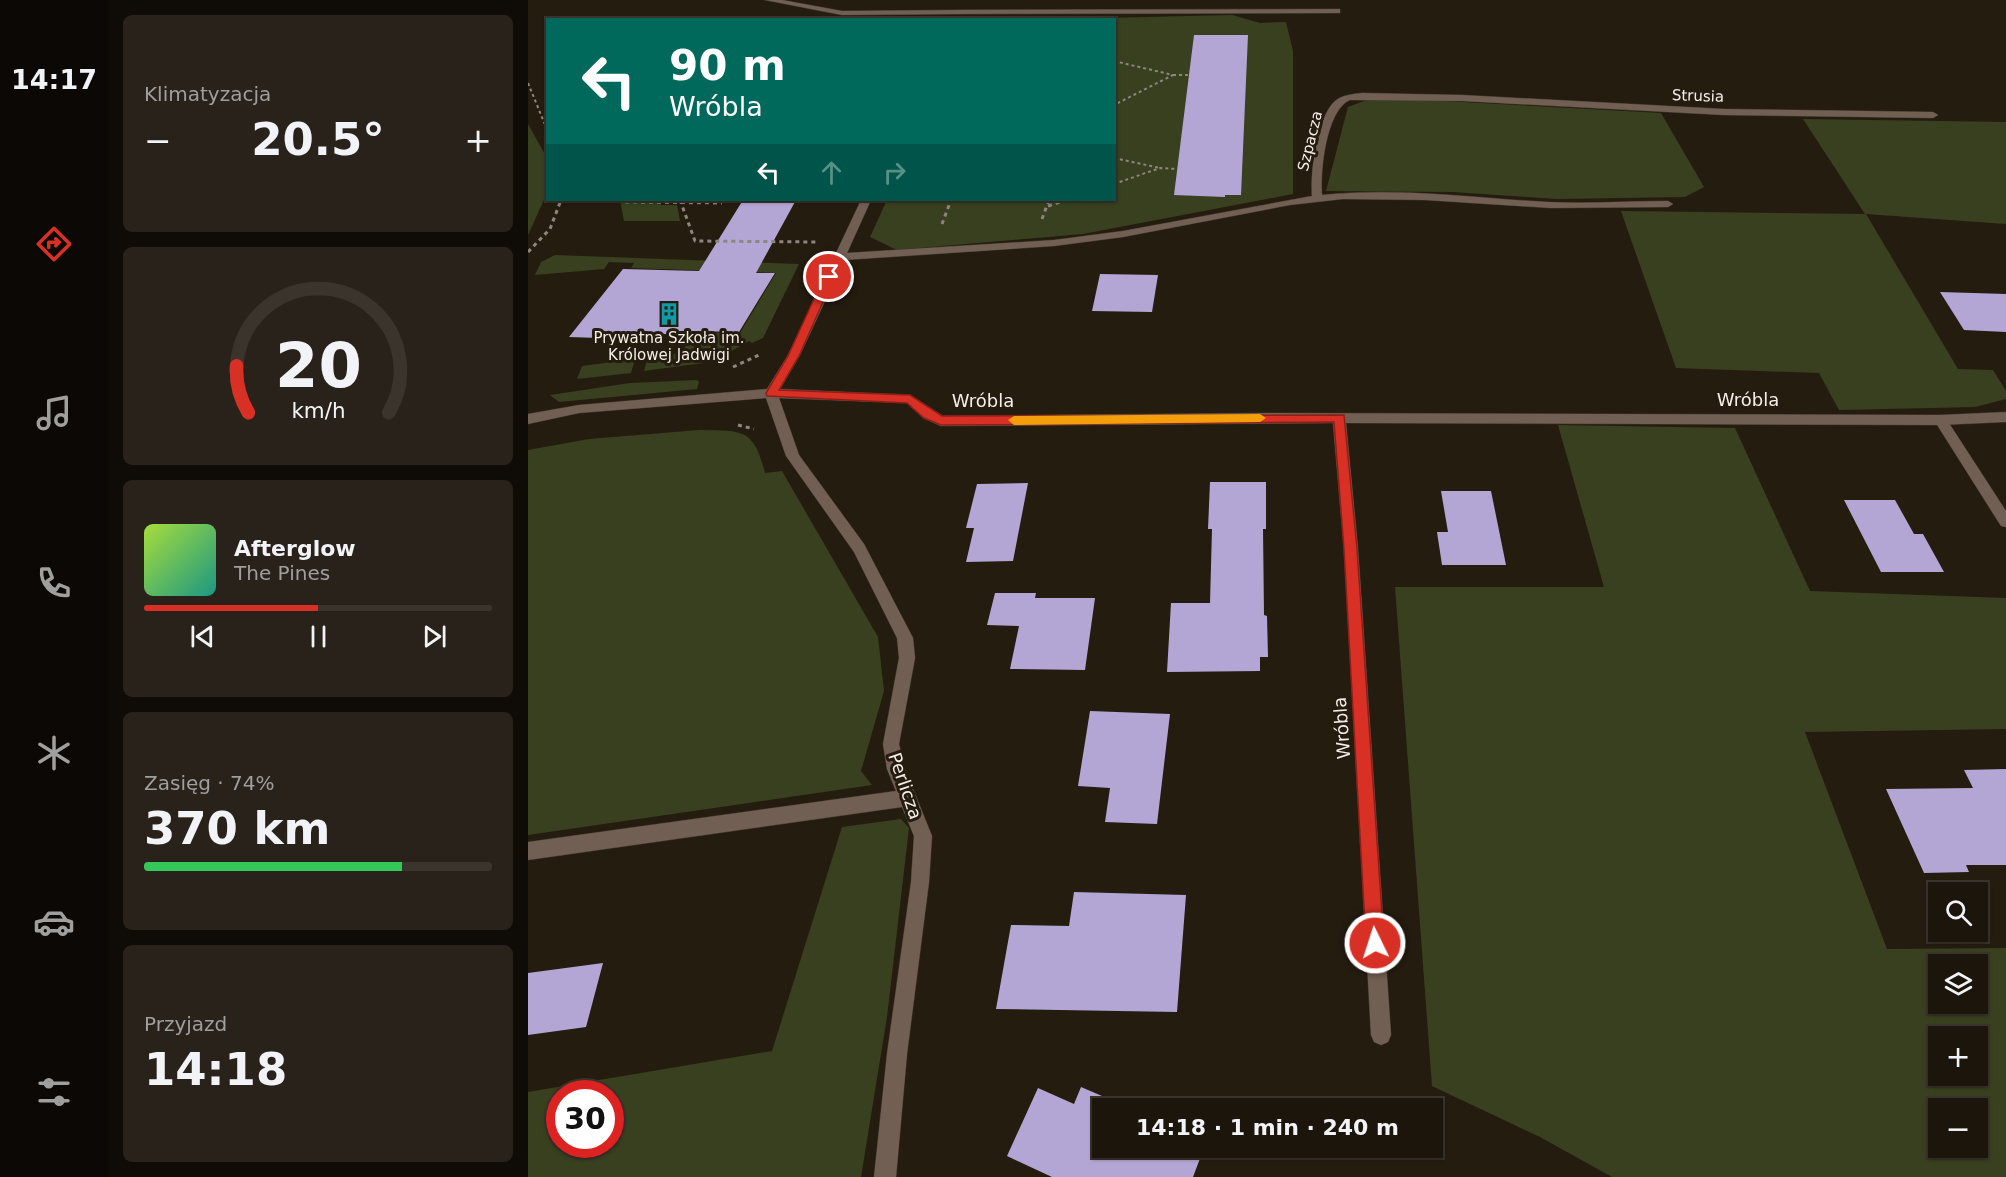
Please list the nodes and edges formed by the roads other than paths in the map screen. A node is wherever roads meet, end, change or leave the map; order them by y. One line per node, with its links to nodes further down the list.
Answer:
1 (769, 0): 4 (street)
2 (963, 0): 4 (street)
3 (1337, 11): 4 (street)
4 (955, 16)
5 (1346, 98): 6 (street, Strusia); 7 (street, Szpacza)
6 (1933, 115)
7 (1317, 198): 9 (street); 10 (street)
8 (866, 201): 10 (street)
9 (1668, 204)
10 (838, 257): 11 (street)
11 (771, 393): 13 (street, Wróbla); 14 (street, Wróbla); 17 (street, Perlicza)
12 (2006, 417): 15 (street, Wróbla)
13 (1340, 418): 15 (street, Wróbla); 19 (street, Wróbla)
14 (528, 419)
15 (1940, 420): 16 (street)
16 (2006, 522)
17 (907, 798): 18 (street); 20 (street, Perlicza)
18 (528, 851)
19 (1381, 1035)
20 (885, 1177)

